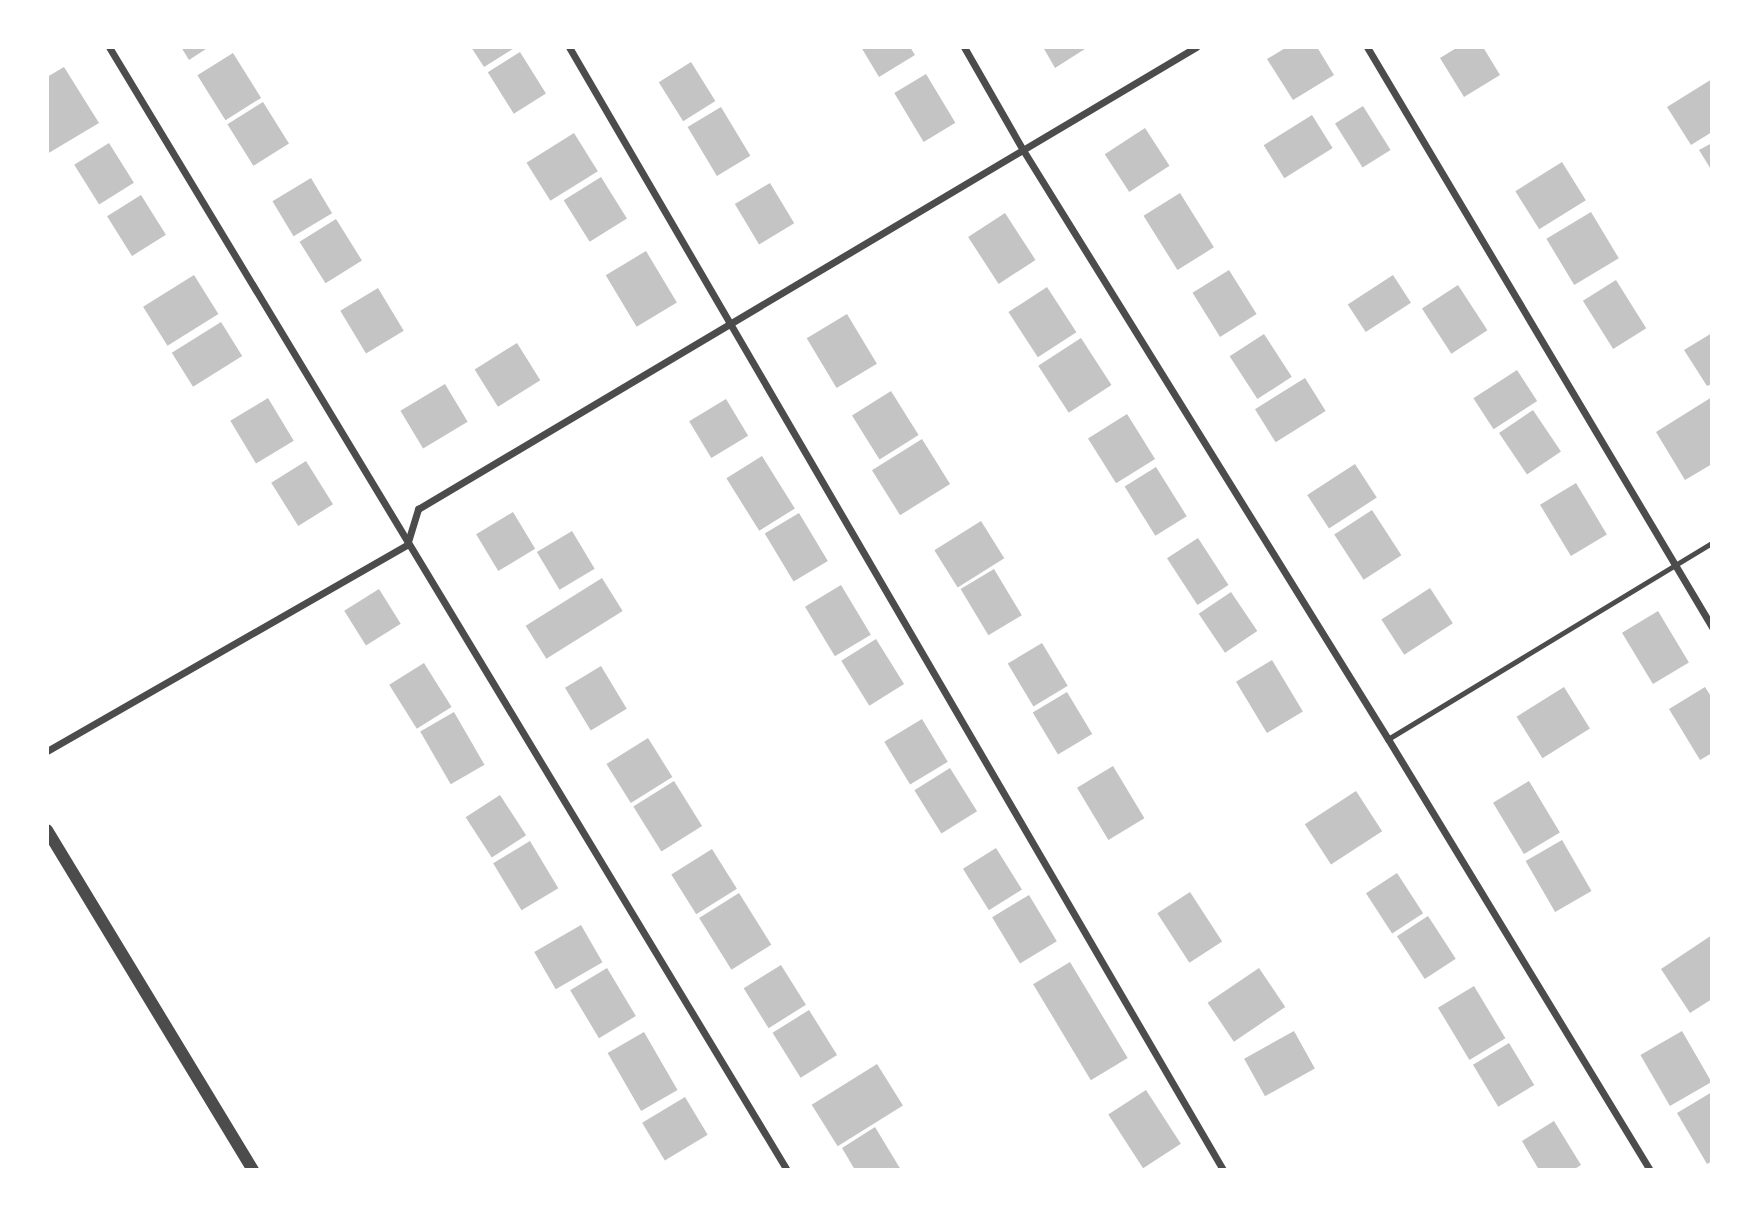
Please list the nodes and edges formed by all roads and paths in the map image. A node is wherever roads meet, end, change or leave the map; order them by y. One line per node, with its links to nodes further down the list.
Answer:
1 (109, 47): 9 (street)
2 (569, 47): 7 (street)
3 (964, 47): 6 (street)
4 (1196, 47): 6 (street)
5 (1367, 47): 10 (street)
6 (1023, 150): 7 (street); 12 (street)
7 (730, 324): 9 (street); 17 (street)
8 (1712, 543): 10 (lane)
9 (407, 545): 13 (street); 16 (street)
10 (1673, 566): 11 (street); 12 (lane)
11 (1712, 627)
12 (1388, 739): 18 (street)
13 (47, 751)
14 (47, 830): 15 (street)
15 (253, 1170)
16 (787, 1170)
17 (1223, 1170)
18 (1650, 1170)

